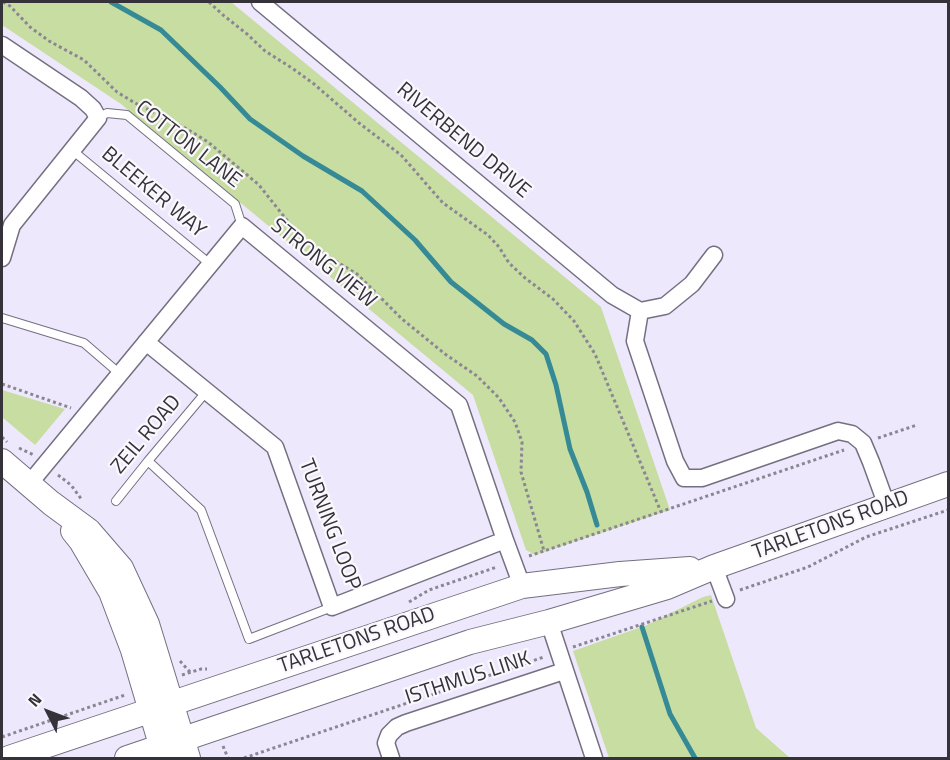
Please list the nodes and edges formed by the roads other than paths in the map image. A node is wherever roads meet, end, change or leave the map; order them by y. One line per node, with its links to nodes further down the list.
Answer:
1 (260, 2): 10 (street, RIVERBEND DRIVE)
2 (2, 45): 3 (street)
3 (98, 118): 4 (street); 6 (lane, COTTON LANE)
4 (72, 150): 5 (street); 9 (lane, BLEEKER WAY)
5 (7, 222): 8 (street)
6 (242, 226): 9 (street, STRONG VIEW); 21 (street, STRONG VIEW)
7 (714, 255): 10 (street)
8 (2, 258)
9 (210, 264): 12 (street, STRONG VIEW)
10 (640, 310): 20 (street)
11 (2, 318): 13 (lane)
12 (146, 342): 13 (street, STRONG VIEW); 14 (street, TURNING LOOP)
13 (120, 374): 17 (street, STRONG VIEW)
14 (206, 392): 15 (lane, ZEIL ROAD); 25 (street, TURNING LOOP)
15 (147, 461): 19 (lane, ZEIL ROAD); 25 (lane)
16 (4, 469): 17 (street)
17 (29, 484): 28 (street)
18 (948, 484): 20 (street, TARLETONS ROAD)
19 (116, 501)
20 (887, 506): 22 (street, TARLETONS ROAD)
21 (505, 540): 23 (street, STRONG VIEW); 25 (street, TURNING LOOP)
22 (714, 567): 23 (street, TARLETONS ROAD); 24 (street); 26 (street, TARLETONS ROAD)
23 (522, 586): 28 (street, TARLETONS ROAD)
24 (725, 597)
25 (332, 607)
26 (549, 622): 27 (street); 28 (street, TARLETONS ROAD)
27 (564, 670): 31 (street, ISTHMUS LINK); 32 (street)
28 (166, 724): 29 (street, TARLETONS ROAD); 30 (street, TARLETONS ROAD)
29 (9, 759)
30 (127, 759)
31 (391, 759)
32 (594, 759)

